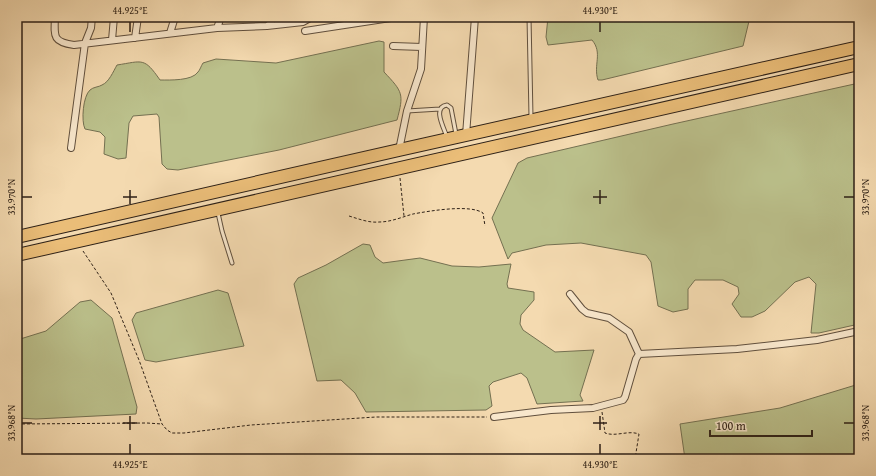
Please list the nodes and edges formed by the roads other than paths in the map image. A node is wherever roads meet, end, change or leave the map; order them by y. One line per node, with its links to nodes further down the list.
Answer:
1 (55, 17): 19 (street)
2 (92, 17): 19 (street)
3 (114, 17): 18 (street)
4 (138, 17): 17 (street)
5 (175, 17): 16 (street)
6 (221, 17): 14 (street)
7 (273, 17): 13 (street)
8 (312, 17): 13 (street)
9 (397, 17): 15 (street)
10 (424, 17): 21 (street)
11 (475, 17): 29 (street)
12 (529, 17): 28 (lane)
13 (267, 26): 14 (street)
14 (217, 28): 16 (street)
15 (305, 31)
16 (170, 33): 17 (street)
17 (135, 38): 18 (street)
18 (112, 40): 19 (street)
19 (85, 43): 30 (street)
20 (393, 46): 21 (street)
21 (422, 47): 27 (street)
22 (859, 47): 23 (highway)
23 (790, 63): 25 (highway); 28 (highway)
24 (859, 64): 25 (highway)
25 (794, 78): 33 (highway)
26 (440, 109): 27 (lane); 29 (lane); 29 (lane)
27 (407, 111): 31 (street)
28 (531, 121): 29 (highway)
29 (457, 137): 31 (highway)
30 (71, 148)
31 (399, 150): 32 (highway)
32 (162, 204): 34 (highway); 35 (highway)
33 (218, 210): 34 (highway); 37 (lane)
34 (165, 221): 36 (highway)
35 (17, 237)
36 (17, 255)
37 (232, 263)
38 (570, 294): 40 (street)
39 (859, 331): 40 (street)
40 (639, 354): 41 (street)
41 (494, 417)

